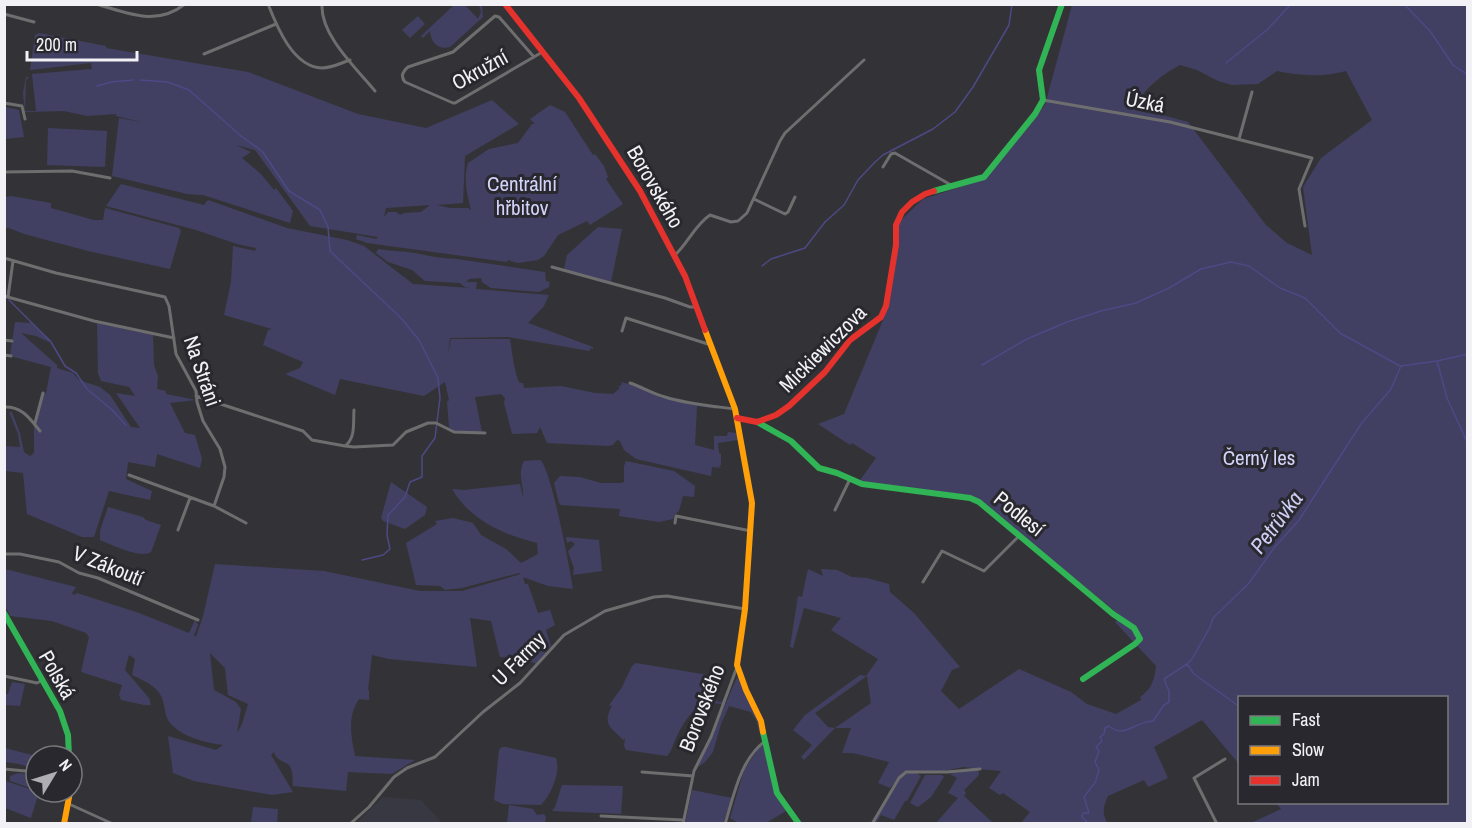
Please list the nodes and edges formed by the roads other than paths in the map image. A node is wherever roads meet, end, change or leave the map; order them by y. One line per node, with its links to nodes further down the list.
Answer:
1 (96, 4): 2 (street)
2 (185, 4)
3 (268, 4): 9 (street)
4 (322, 4): 13 (street)
5 (505, 4): 10 (street, Borovského)
6 (1062, 4): 17 (street)
7 (4, 14): 8 (street)
8 (34, 22)
9 (276, 24): 11 (street); 13 (street)
10 (544, 51): 12 (street, Okružní); 28 (street, Borovského)
11 (204, 54)
12 (534, 57): 12 (street, Okružní)
13 (350, 60): 15 (street)
14 (864, 60): 26 (street)
15 (375, 91)
16 (1252, 92): 20 (street)
17 (1043, 100): 20 (street, Úzká); 24 (street, Mickiewiczova)
18 (4, 103): 19 (street)
19 (25, 119)
20 (1239, 139): 27 (street, Úzká)
21 (883, 167): 24 (street)
22 (4, 172): 23 (street)
23 (110, 178)
24 (951, 185): 48 (street, Mickiewiczova)
25 (795, 197): 26 (street)
26 (754, 199): 28 (street)
27 (1305, 226)
28 (675, 255): 33 (street, Borovského)
29 (4, 258): 30 (street, Na Stráni)
30 (13, 261): 32 (street); 35 (street, Na Stráni)
31 (552, 267): 33 (street)
32 (6, 297): 35 (street)
33 (696, 307): 38 (street, Borovského)
34 (622, 331): 38 (street)
35 (174, 338): 43 (street, Na Stráni)
36 (4, 340): 37 (street)
37 (12, 341)
38 (711, 345): 46 (street, Borovského)
39 (4, 355): 40 (street)
40 (11, 356)
41 (630, 383): 46 (street)
42 (43, 393): 49 (street)
43 (196, 396): 52 (street); 56 (street, Na Stráni)
44 (4, 407): 49 (street)
45 (354, 410): 52 (street)
46 (735, 410): 47 (street, Borovského)
47 (737, 418): 48 (street); 61 (street, Borovského)
48 (757, 422): 54 (street, Podlesí)
49 (34, 424): 50 (street)
50 (40, 431)
51 (485, 433): 52 (street)
52 (345, 446)
53 (129, 475): 55 (street)
54 (850, 479): 57 (street); 62 (street, Podlesí)
55 (190, 498): 56 (street); 60 (street)
56 (214, 506): 58 (street)
57 (835, 510)
58 (246, 523)
59 (675, 523): 61 (street)
60 (178, 530)
61 (751, 531): 65 (street, Borovského)
62 (1020, 535): 64 (street); 70 (street, Podlesí)
63 (4, 554): 67 (street, V Zákoutí)
64 (923, 582)
65 (745, 609): 68 (street, Borovského); 86 (street, U Farmy)
66 (4, 613): 71 (street, Polská)
67 (198, 620)
68 (738, 675): 72 (street, Borovského); 79 (street, Borovského)
69 (4, 676): 71 (street)
70 (1083, 679)
71 (41, 681): 73 (street, Polská)
72 (765, 741): 88 (street); 89 (street, Borovského)
73 (67, 744)
74 (1225, 759): 91 (street)
75 (4, 768): 77 (street)
76 (980, 769): 90 (street)
77 (24, 770)
78 (642, 772): 79 (street)
79 (693, 776): 83 (street, Borovského)
80 (69, 804): 84 (street); 85 (street)
81 (601, 816): 82 (street)
82 (644, 818): 83 (street); 87 (street)
83 (683, 822)
84 (64, 824)
85 (113, 824)
86 (350, 824)
87 (643, 824)
88 (725, 824)
89 (799, 824)
90 (872, 824)
91 (1217, 824)

